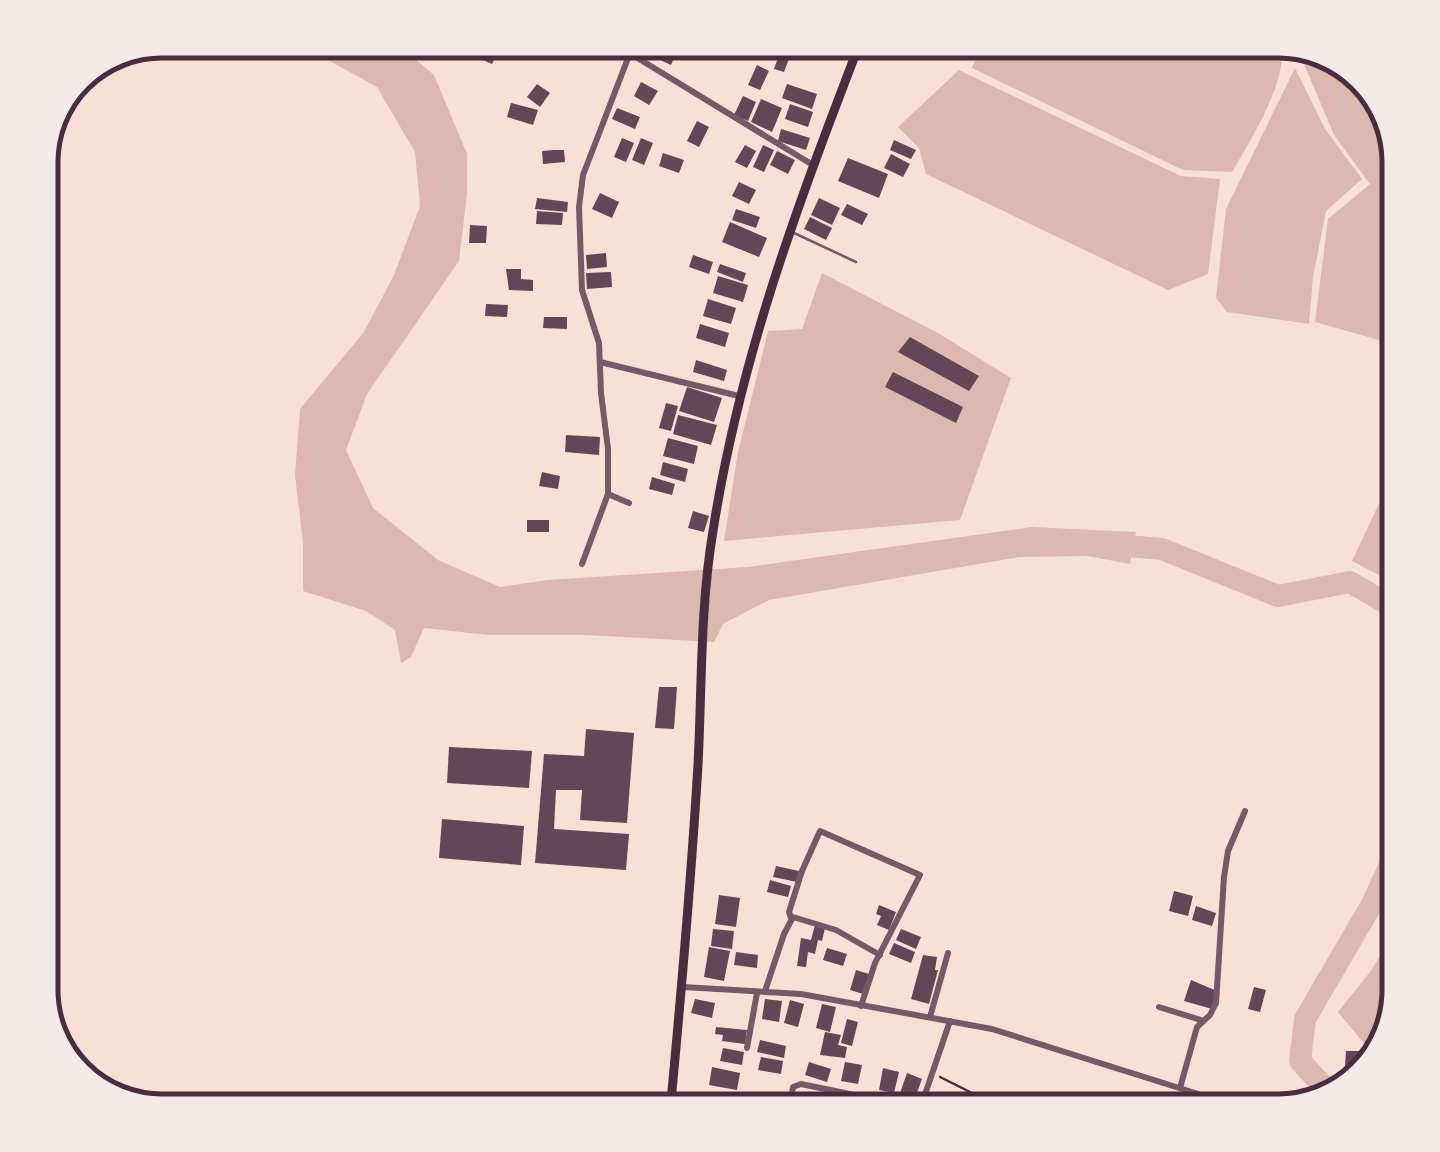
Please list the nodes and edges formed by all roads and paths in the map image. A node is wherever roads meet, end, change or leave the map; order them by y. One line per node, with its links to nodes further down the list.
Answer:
1 (630, 58): 7 (street)
2 (638, 58): 4 (street)
3 (854, 58): 4 (main road)
4 (813, 166): 5 (main road)
5 (790, 231): 6 (lane); 8 (main road)
6 (856, 262)
7 (600, 362): 8 (street); 9 (street)
8 (739, 396): 16 (main road)
9 (608, 494): 10 (street); 11 (street)
10 (629, 502)
11 (582, 564)
12 (1245, 811): 21 (street)
13 (791, 918): 15 (street); 15 (street); 17 (street)
14 (948, 954): 20 (street)
15 (880, 955): 18 (street)
16 (683, 987): 17 (street); 26 (main road)
17 (761, 992): 18 (street); 23 (street)
18 (861, 1006): 20 (street)
19 (1160, 1007): 21 (street)
20 (930, 1017): 22 (street)
21 (1201, 1020): 25 (street)
22 (950, 1021): 24 (street); 25 (street)
23 (747, 1048)
24 (933, 1074): 29 (street); 30 (path)
25 (1180, 1088): 31 (street)
26 (672, 1094)
27 (792, 1094): 28 (street)
28 (850, 1094)
29 (925, 1094)
30 (974, 1094)
31 (1195, 1094)

